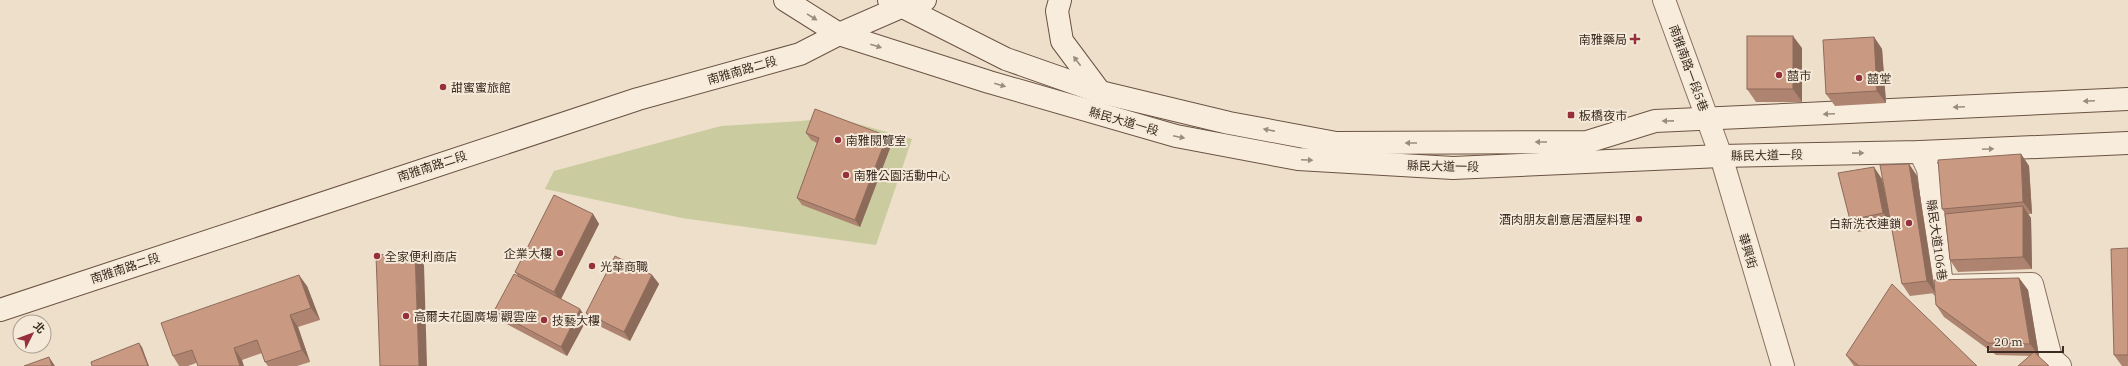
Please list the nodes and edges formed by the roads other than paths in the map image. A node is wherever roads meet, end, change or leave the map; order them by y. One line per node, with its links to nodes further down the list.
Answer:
1 (785, 0): 6 (main road, 縣民大道一段, one-way to 6)
2 (925, 0): 5 (main road, 南雅南路二段)
3 (1060, 0): 7 (main road, one-way to 3)
4 (1664, 0): 9 (main road, 南雅南路一段5巷)
5 (895, 4): 6 (main road, 南雅南路二段); 7 (main road, 縣民大道一段)
6 (839, 34): 9 (main road, 縣民大道一段, one-way to 9); 12 (main road, 南雅南路二段)
7 (1100, 92): 9 (main road, 縣民大道一段, one-way to 7)
8 (2128, 99): 9 (main road, 縣民大道一段, one-way to 9)
9 (1714, 137): 11 (main road, 縣民大道一段, one-way to 11); 14 (main road, 華興街)
10 (2128, 143): 11 (main road, 縣民大道一段, one-way to 10)
11 (1920, 152): 13 (main road, 縣民大道106巷)
12 (0, 310)
13 (2055, 362)
14 (1783, 366)

